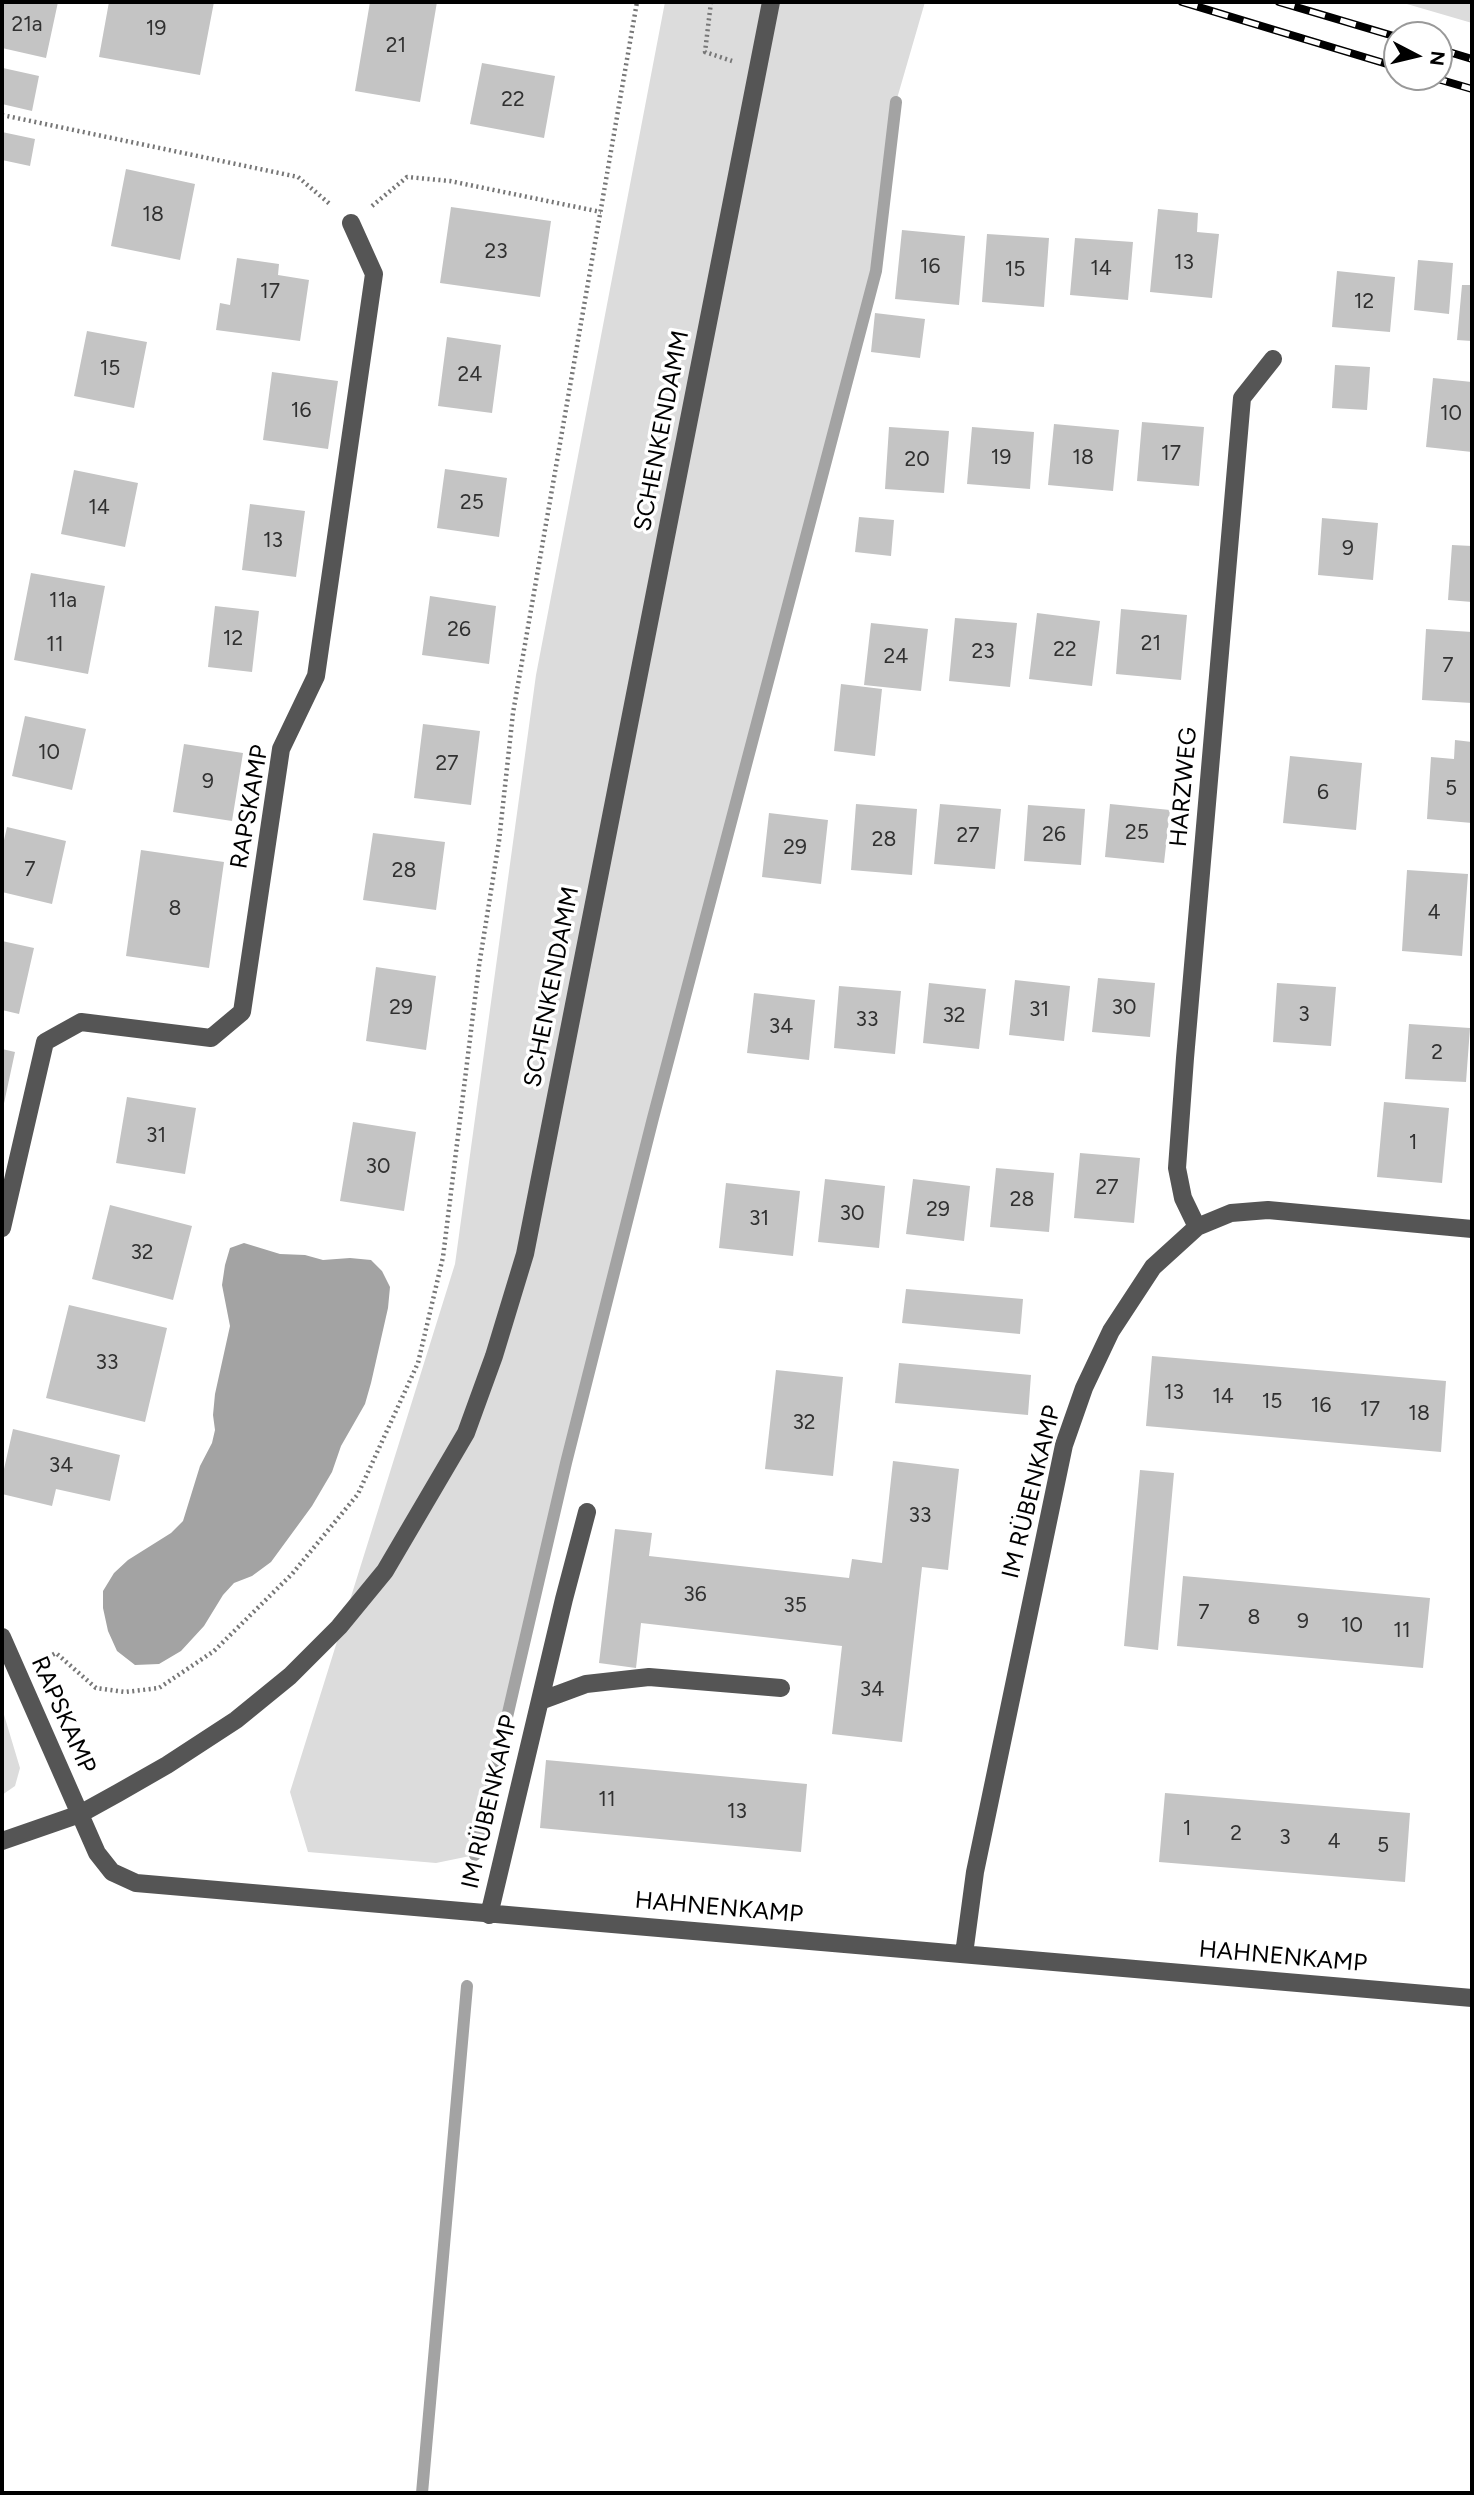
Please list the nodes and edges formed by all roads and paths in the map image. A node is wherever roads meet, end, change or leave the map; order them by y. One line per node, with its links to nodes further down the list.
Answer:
1 (637, 2): 6 (path)
2 (711, 2): 4 (path)
3 (771, 2): 17 (street, SCHENKENDAMM)
4 (705, 52)
5 (2, 115): 7 (path)
6 (601, 212): 7 (path); 14 (path)
7 (351, 223): 10 (street, RAPSKAMP)
8 (1273, 359): 9 (street, HARZWEG)
9 (1197, 1227): 11 (street, IM RÜBENKAMP); 20 (street, IM RÜBENKAMP)
10 (2, 1228)
11 (1472, 1229)
12 (587, 1512): 16 (street, IM RÜBENKAMP)
13 (2, 1637): 14 (street, RAPSKAMP)
14 (18, 1673): 17 (street, RAPSKAMP)
15 (781, 1688): 16 (street, IM RÜBENKAMP)
16 (540, 1701): 19 (street, IM RÜBENKAMP)
17 (80, 1814): 18 (street); 19 (street, HAHNENKAMP)
18 (2, 1841)
19 (489, 1915): 20 (street, HAHNENKAMP)
20 (964, 1954): 21 (street, HAHNENKAMP)
21 (1472, 1998)

